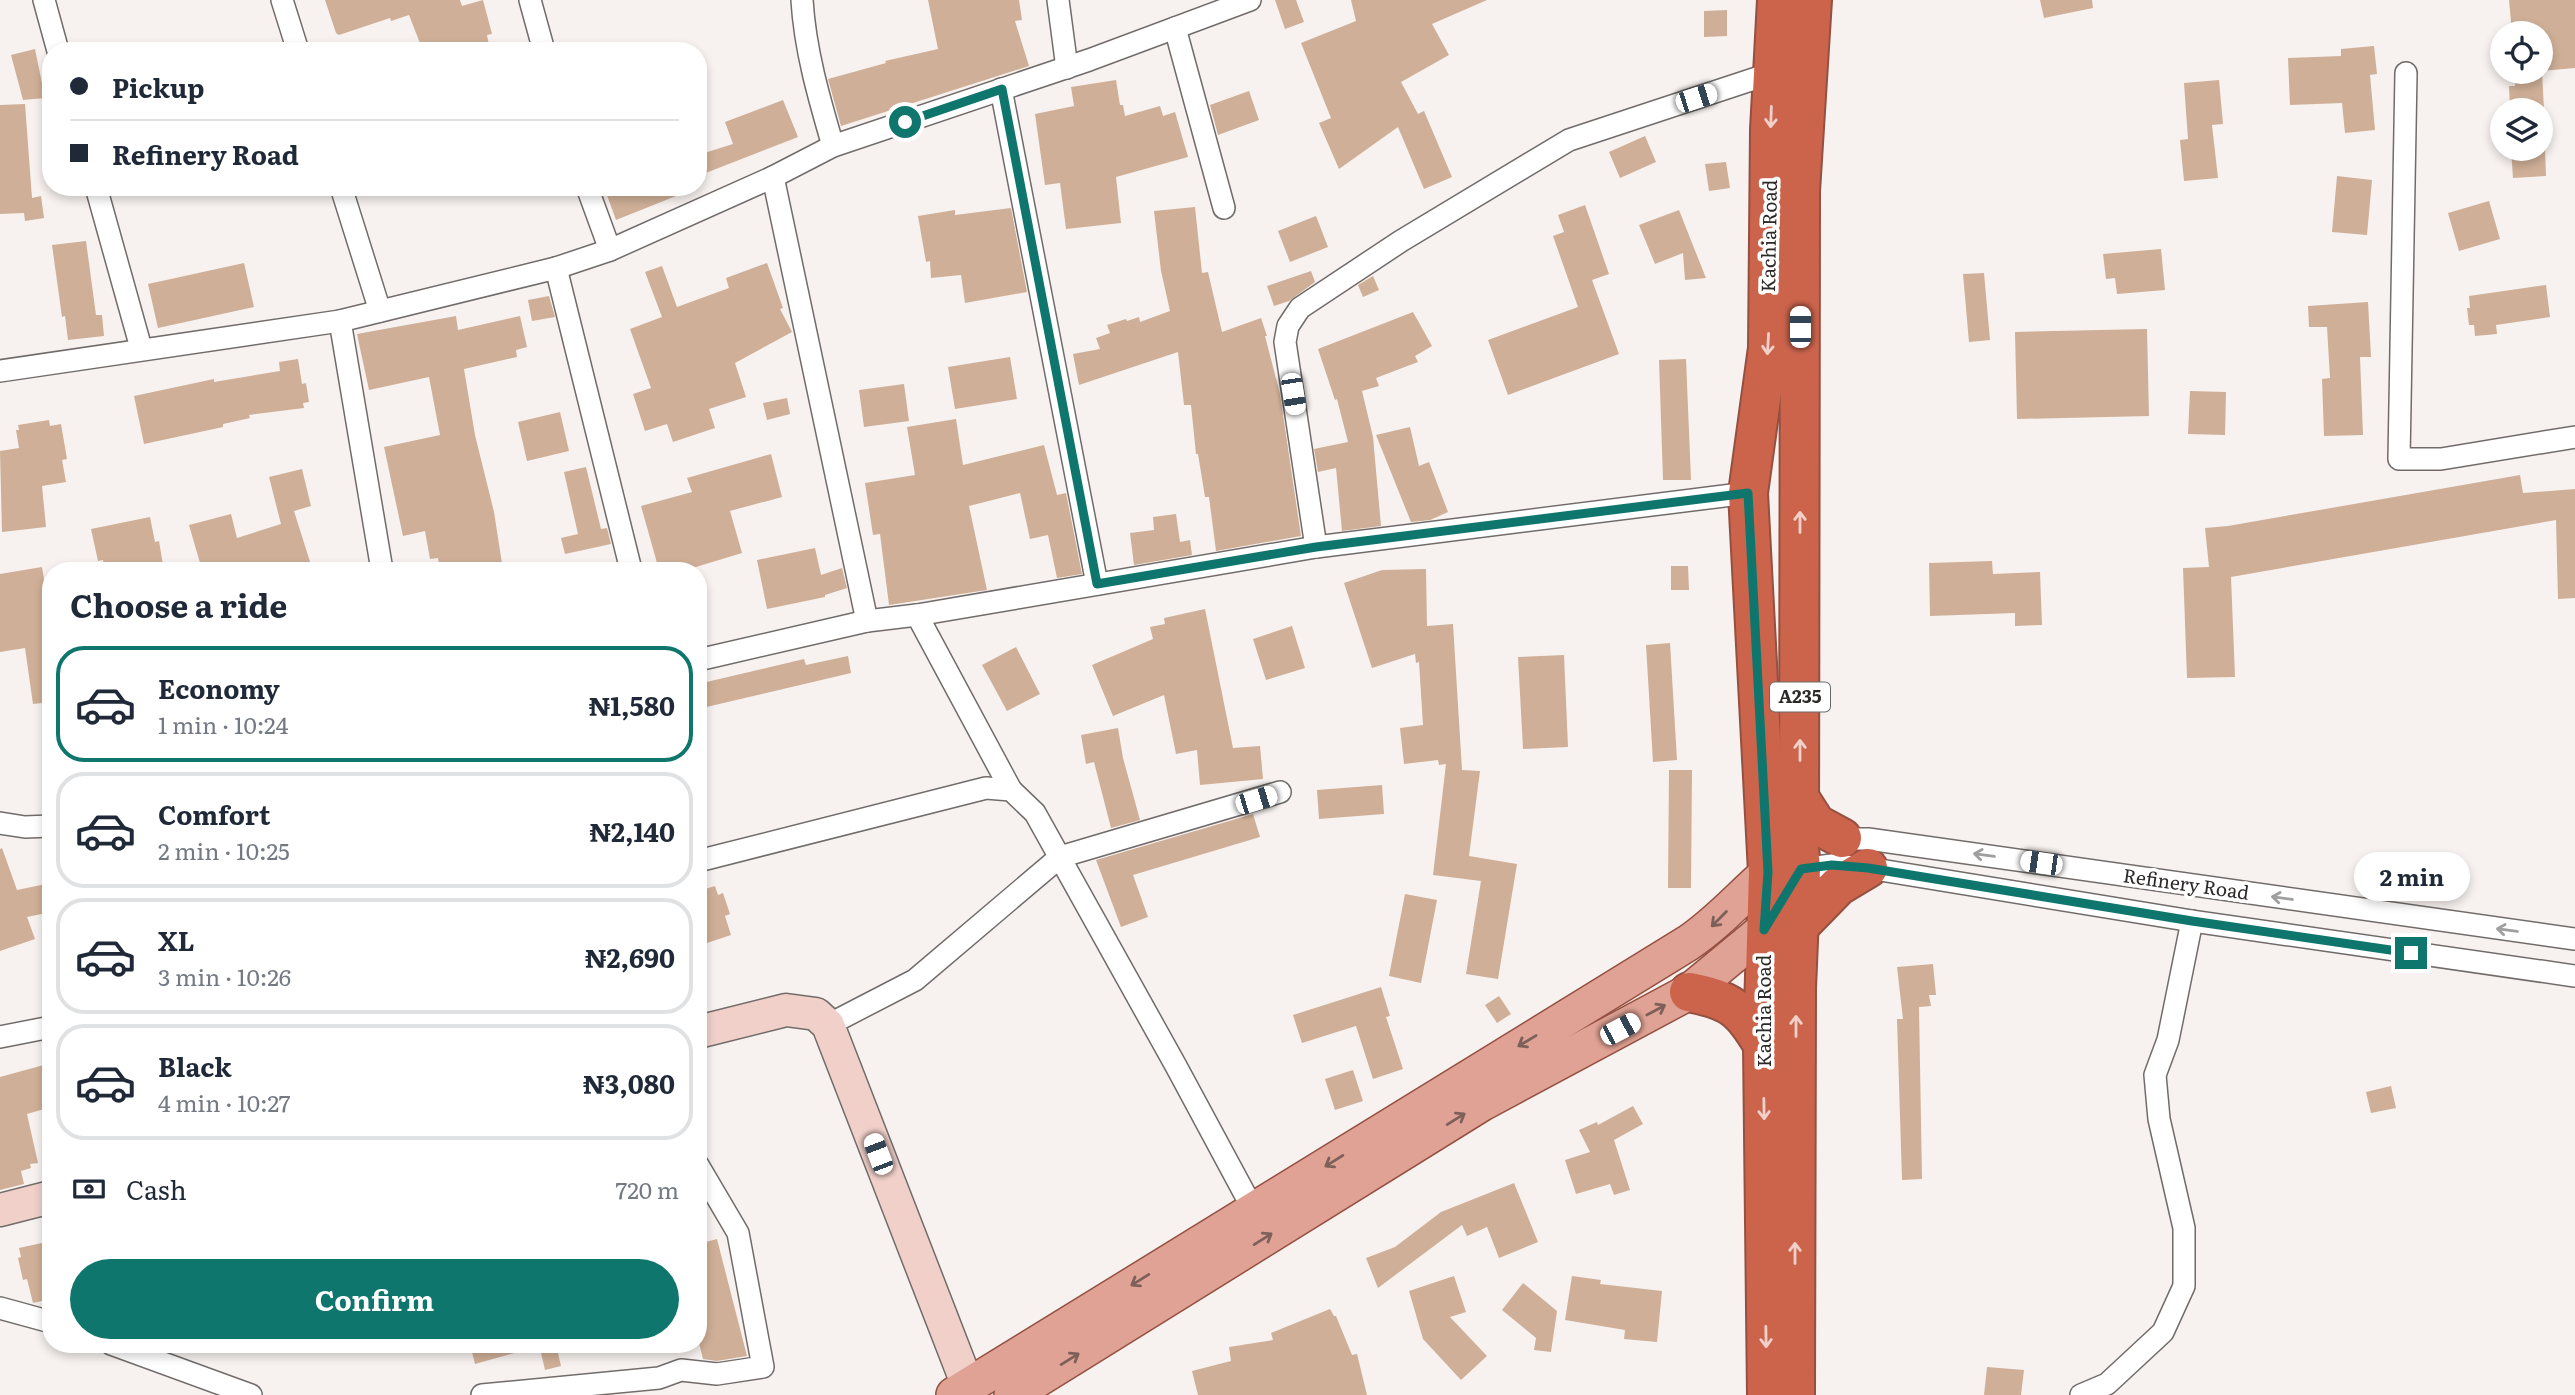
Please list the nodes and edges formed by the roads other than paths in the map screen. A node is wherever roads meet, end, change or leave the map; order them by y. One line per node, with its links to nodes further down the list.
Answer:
1 (44, 0): 10 (street)
2 (282, 0): 11 (street)
3 (530, 0): 12 (street)
4 (802, 0): 17 (street)
5 (1058, 0): 13 (street)
6 (1250, 0): 9 (street)
7 (1777, 0): 14 (highway, Kachia Road / A235)
8 (1812, 0): 40 (highway, Kachia Road / A235, one-way to 8)
9 (1175, 28): 13 (street); 22 (street)
10 (56, 42)
11 (295, 42)
12 (542, 42)
13 (1067, 68): 16 (street)
14 (1773, 73): 30 (highway, Kachia Road / A235, one-way to 30); 31 (street)
15 (2406, 73): 29 (street)
16 (1002, 89): 17 (street); 34 (street)
17 (833, 146): 18 (street)
18 (773, 177): 23 (street); 36 (street)
19 (99, 196): 27 (street)
20 (344, 196): 25 (street)
21 (590, 196): 23 (street)
22 (1224, 208)
23 (610, 250): 24 (street)
24 (556, 268): 25 (street); 33 (street)
25 (380, 311): 26 (street)
26 (340, 321): 27 (street); 32 (street)
27 (141, 348): 28 (street)
28 (0, 371)
29 (2575, 437)
30 (1748, 493): 31 (street); 47 (highway, Kachia Road / A235)
31 (1316, 547): 34 (street)
32 (381, 562)
33 (629, 562)
34 (1097, 584): 35 (street)
35 (917, 615): 36 (street); 38 (street)
36 (867, 621): 37 (street)
37 (707, 658)
38 (1011, 790): 45 (street); 46 (street)
39 (1280, 792): 45 (street)
40 (1800, 799): 43 (highway); 47 (highway, Kachia Road / A235)
41 (0, 823): 42 (street)
42 (42, 826)
43 (1842, 838): 44 (street, Refinery Road); 47 (street, Refinery Road)
44 (1878, 855): 47 (street, Refinery Road); 48 (street, Refinery Road); 48 (street); 50 (highway); 51 (street, Refinery Road, one-way to 44)
45 (1060, 858): 55 (street); 63 (street)
46 (707, 859)
47 (1789, 863): 50 (highway, Kachia Road / A235); 63 (main road, one-way to 63)
48 (1926, 878): 49 (street, Refinery Road)
49 (2192, 921): 52 (street, Refinery Road); 73 (street)
50 (1782, 928): 53 (highway, Kachia Road / A235); 54 (main road)
51 (2575, 939)
52 (2575, 976)
53 (1780, 990): 59 (highway, Kachia Road / A235); 72 (highway, Kachia Road / A235, one-way to 53)
54 (1689, 992): 59 (highway); 70 (main road, one-way to 54)
55 (828, 1025): 57 (street); 67 (street)
56 (42, 1029): 58 (street)
57 (707, 1030)
58 (0, 1037)
59 (1763, 1045): 71 (highway, Kachia Road / A235, one-way to 71)
60 (707, 1180): 69 (street)
61 (42, 1199): 62 (street)
62 (0, 1210)
63 (1254, 1211): 67 (main road, one-way to 67)
64 (0, 1308): 65 (street)
65 (42, 1320)
66 (136, 1353): 68 (street)
67 (961, 1391)
68 (251, 1395)
69 (482, 1395)
70 (1012, 1395)
71 (1767, 1395)
72 (1795, 1395)
73 (2081, 1395)

